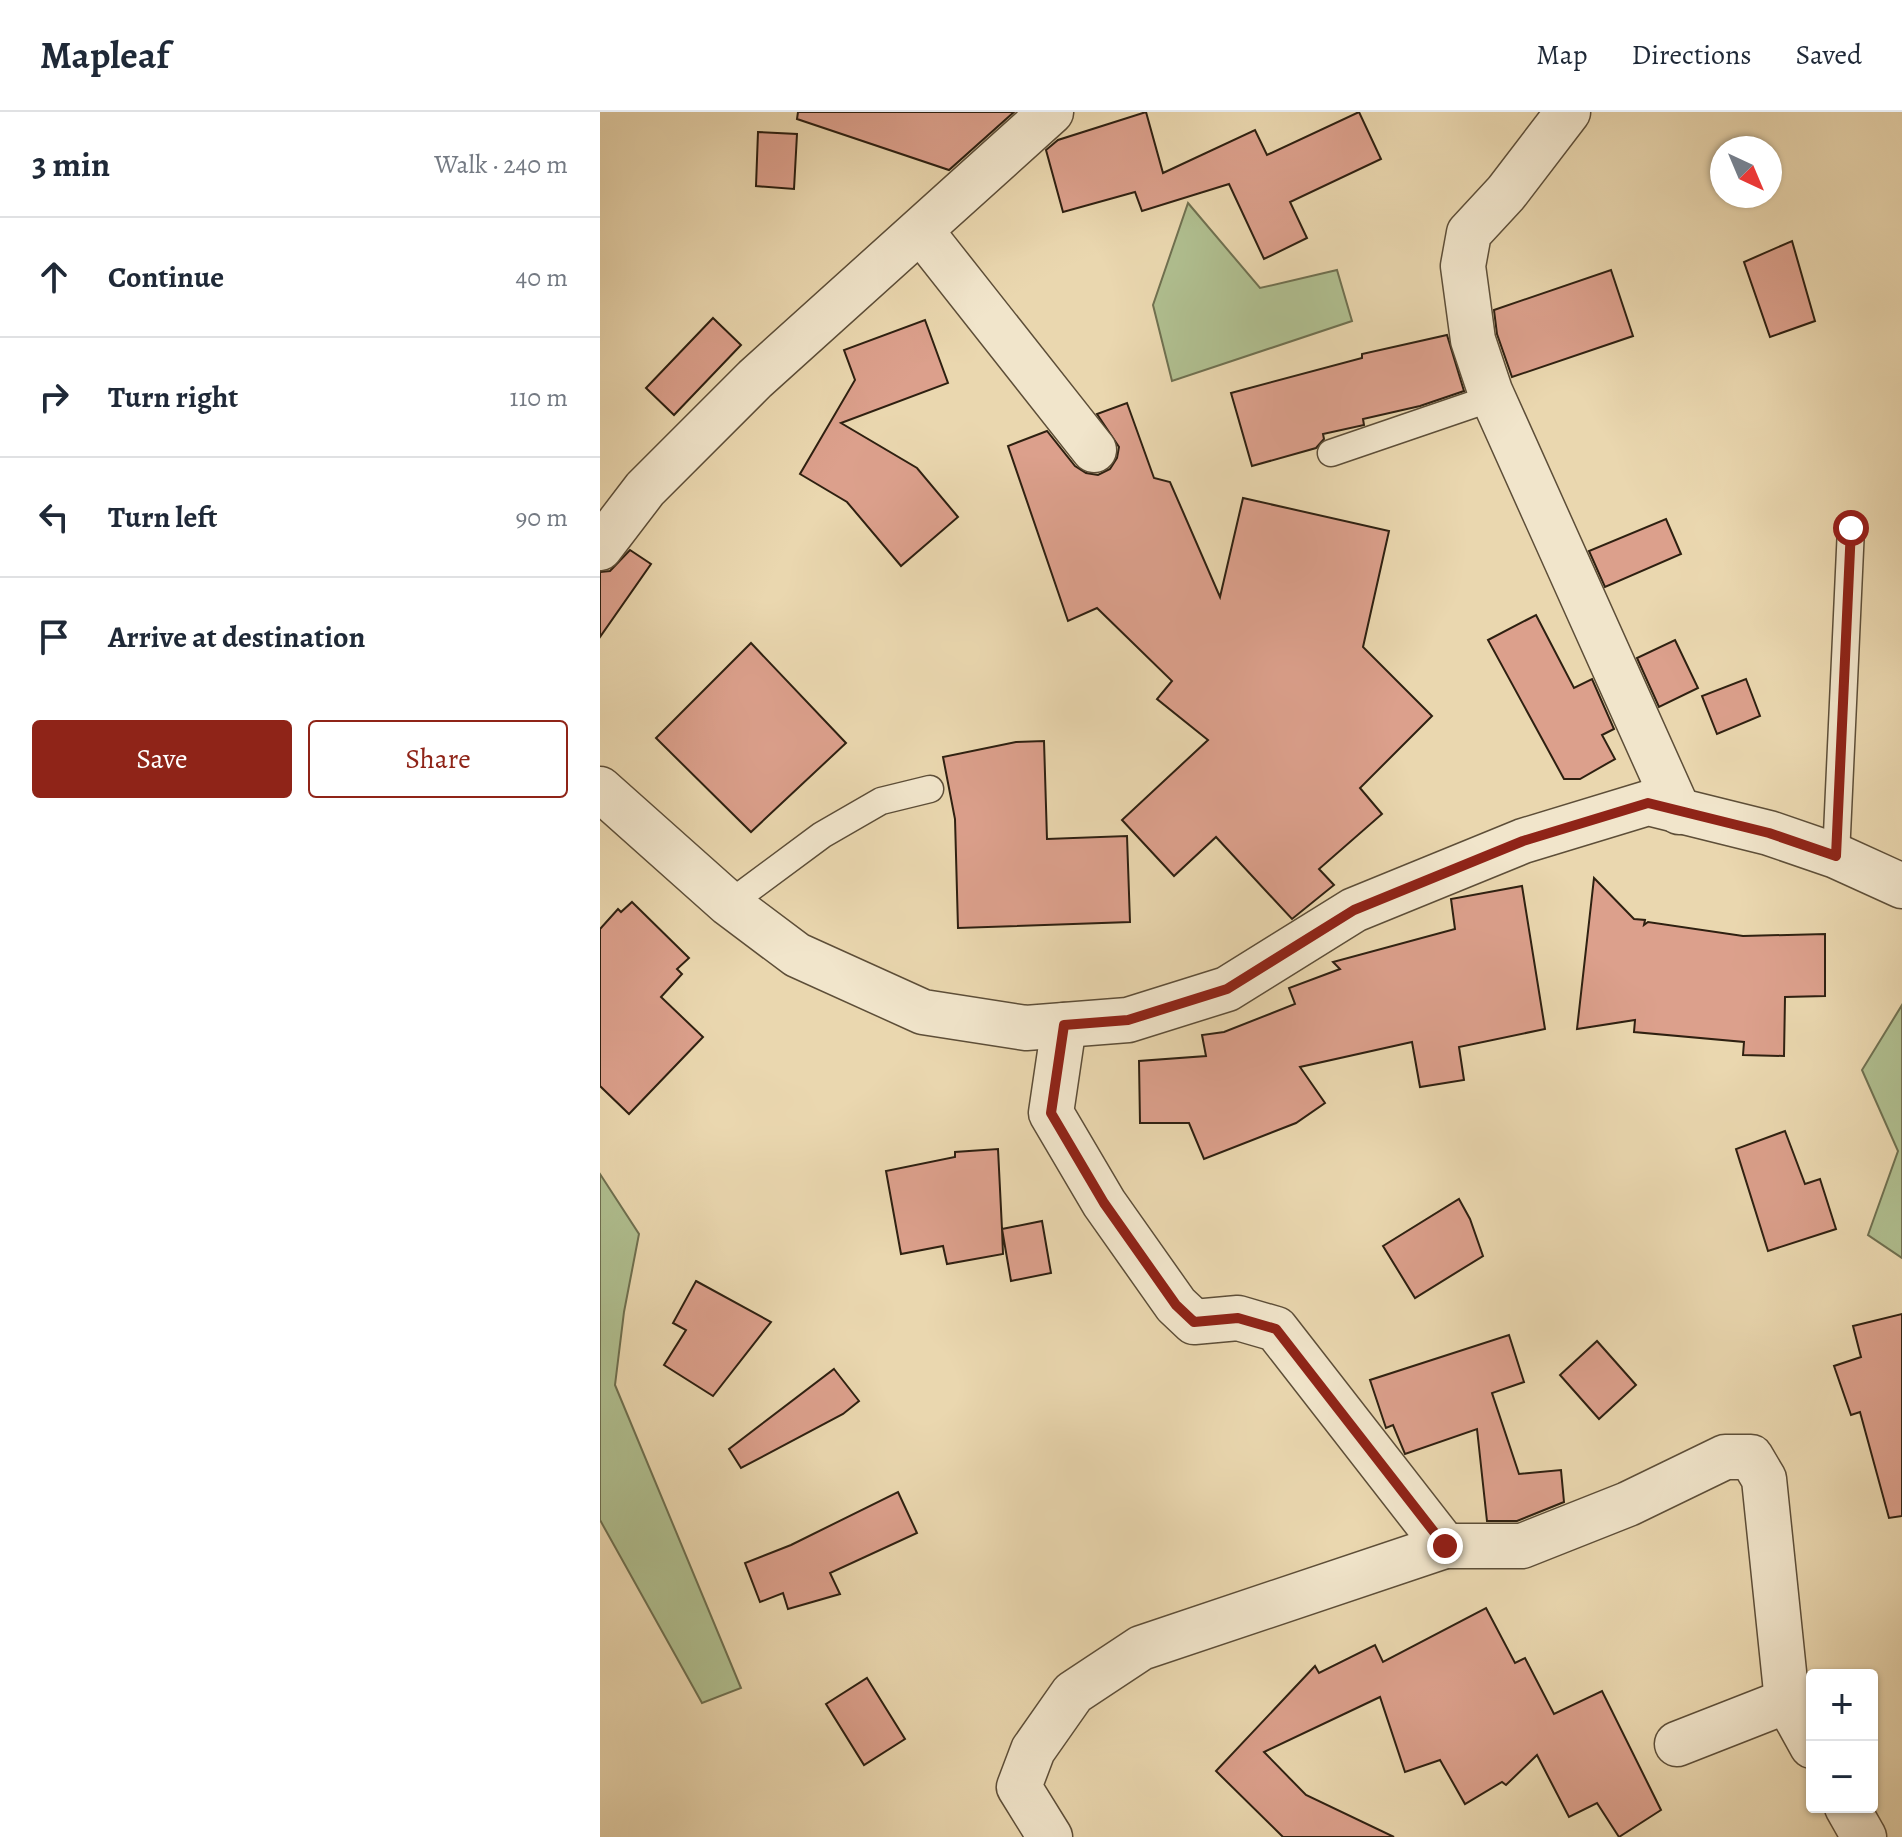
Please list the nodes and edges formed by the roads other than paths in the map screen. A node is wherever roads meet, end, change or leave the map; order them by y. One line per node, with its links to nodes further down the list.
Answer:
1 (1051, 112): 3 (street)
2 (1568, 112): 4 (street)
3 (921, 231): 5 (street); 8 (street)
4 (1492, 398): 6 (lane); 11 (street)
5 (1094, 450)
6 (1331, 453)
7 (1851, 528): 12 (lane)
8 (600, 548)
9 (600, 789): 14 (street)
10 (930, 789): 14 (lane)
11 (1679, 812): 12 (street); 15 (street)
12 (1836, 856): 13 (street)
13 (1902, 886)
14 (729, 904): 15 (street)
15 (1064, 1025): 16 (street)
16 (1445, 1546): 17 (street); 21 (street)
17 (1787, 1701): 18 (street); 19 (street)
18 (1809, 1741)
19 (1677, 1744)
20 (1850, 1813): 22 (street)
21 (1050, 1837)
22 (1864, 1837)

